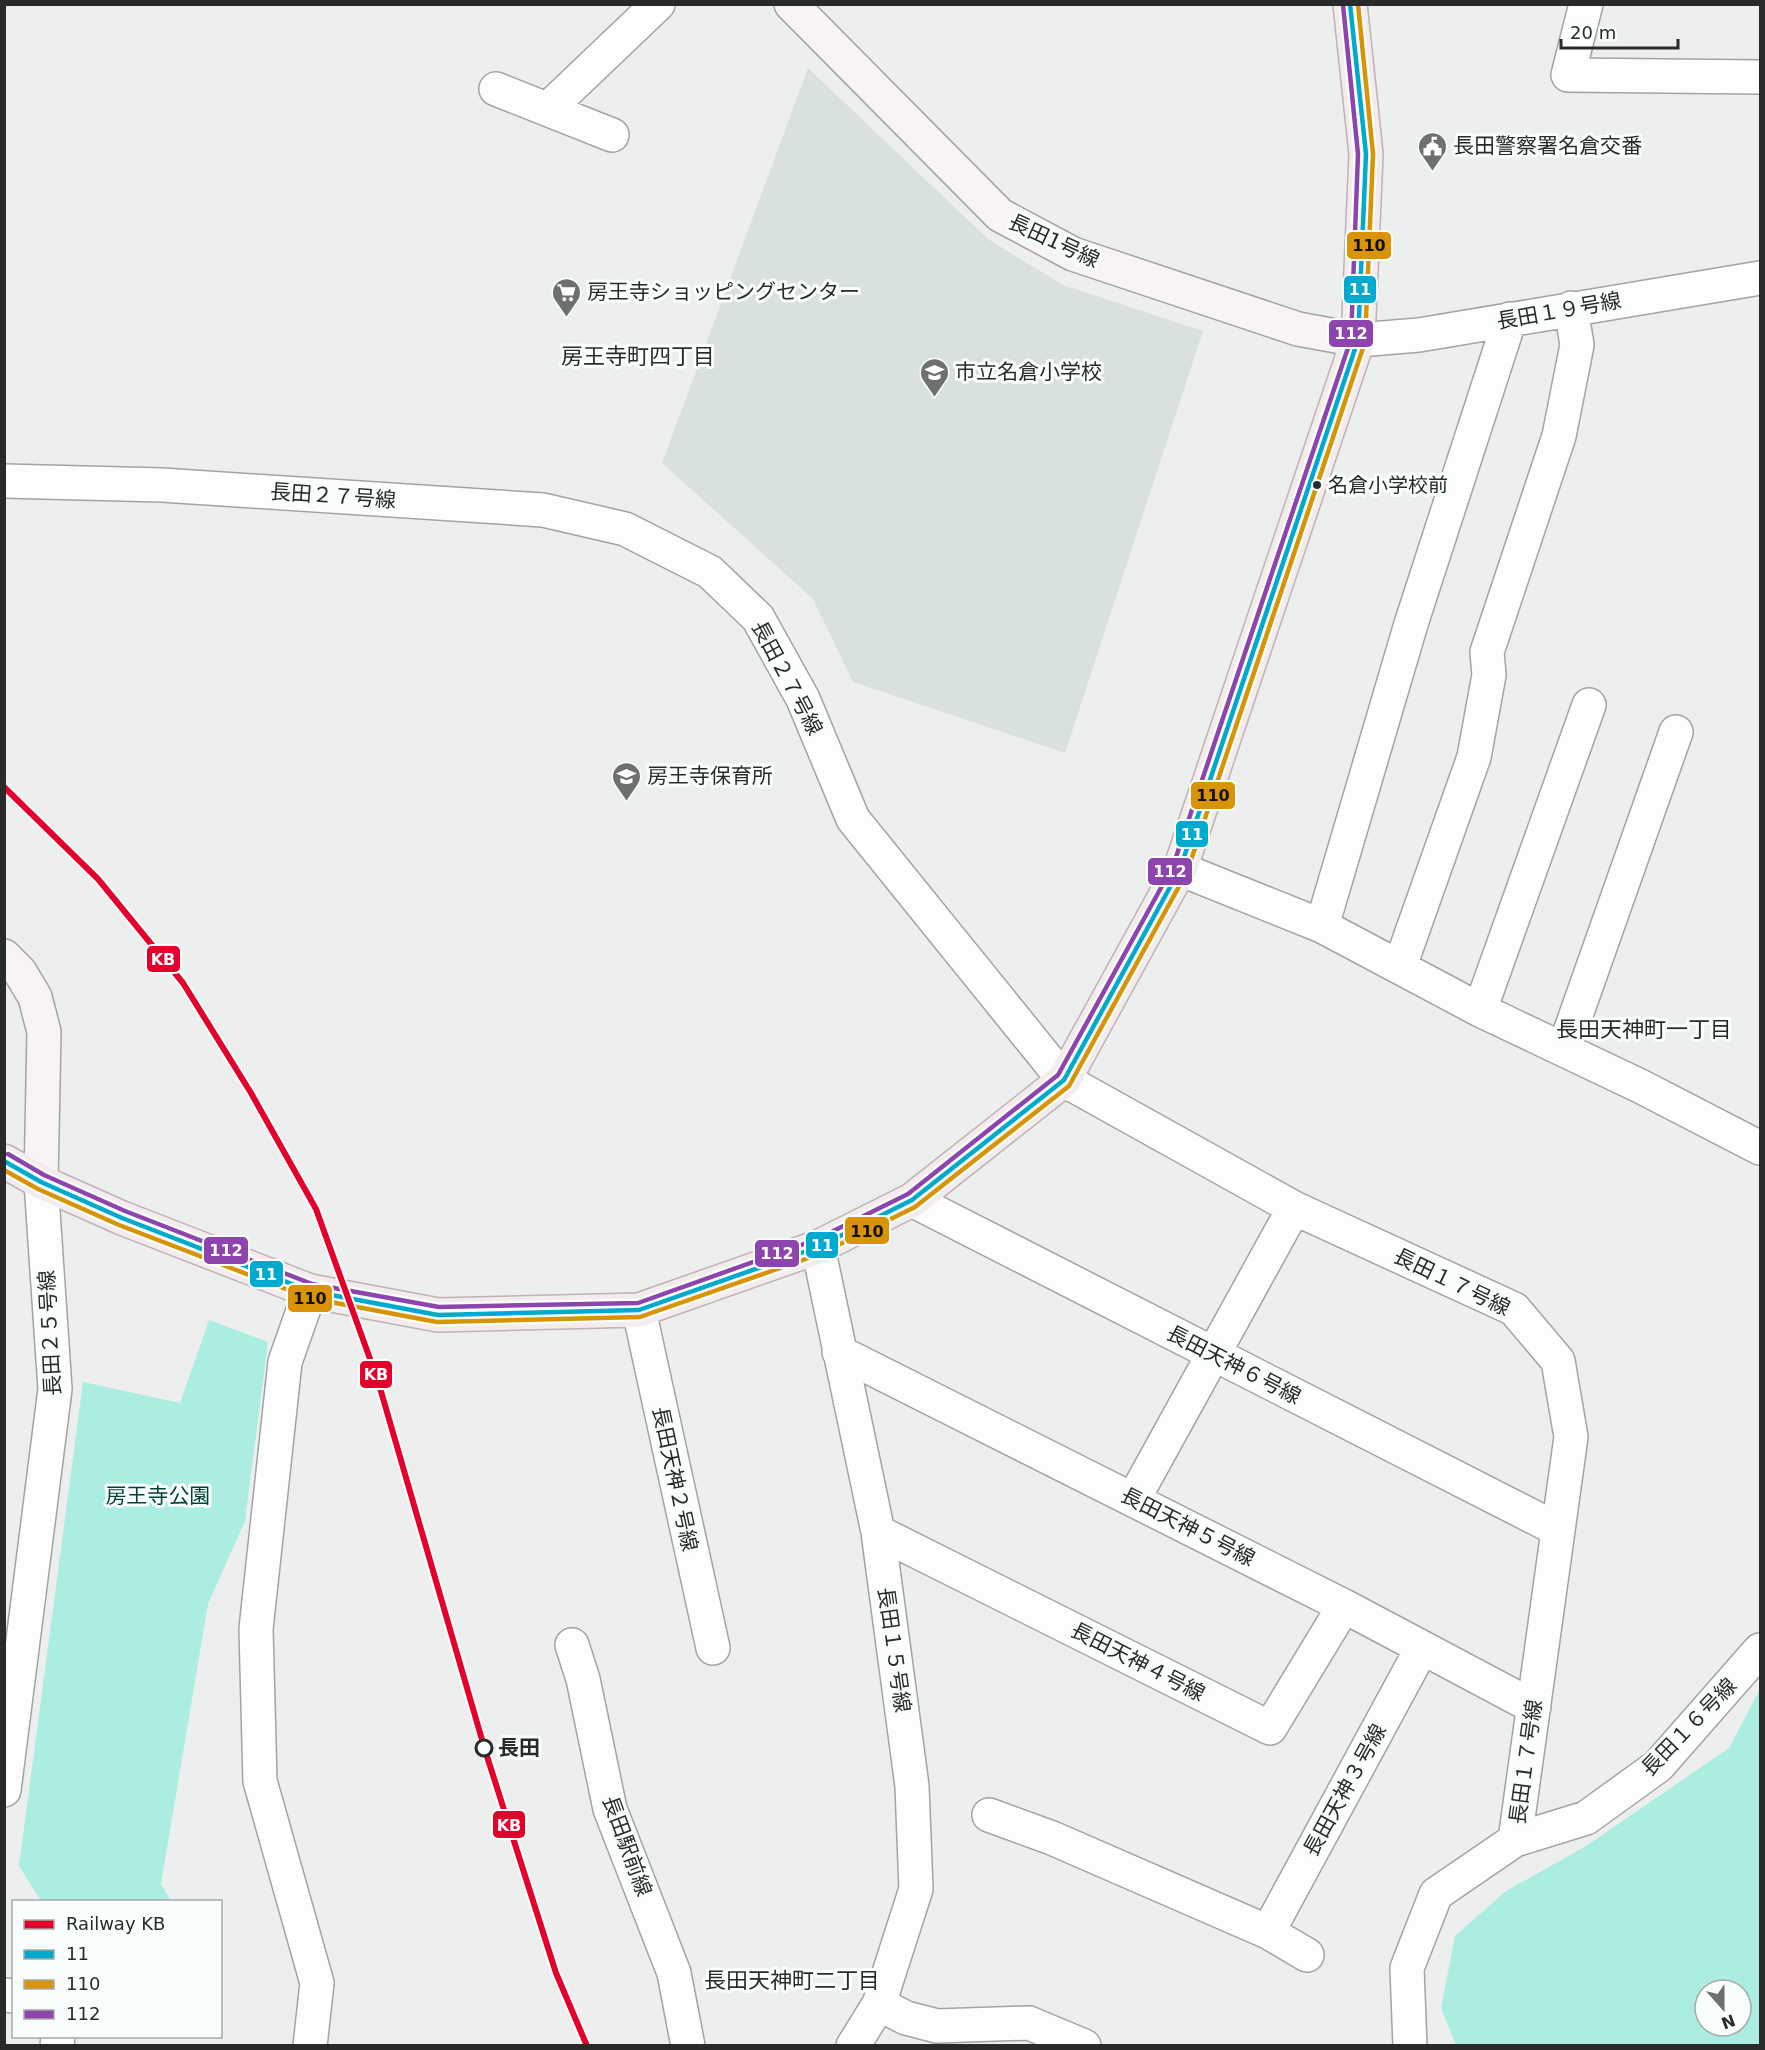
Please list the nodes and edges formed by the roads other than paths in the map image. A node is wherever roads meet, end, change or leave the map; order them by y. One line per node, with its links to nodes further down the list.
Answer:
1 (658, 4): 7 (street)
2 (791, 4): 12 (street, 長田1号線)
3 (1350, 4): 12 (main road)
4 (1586, 4): 5 (street)
5 (1761, 77)
6 (496, 89): 7 (street)
7 (549, 108): 8 (street)
8 (612, 135)
9 (1761, 278): 10 (street, 長田１９号線)
10 (1571, 308): 11 (street, 長田１９号線); 19 (street)
11 (1510, 319): 12 (street, 長田１９号線); 17 (street)
12 (1358, 340): 16 (main road)
13 (4, 481): 22 (street, 長田２７号線)
14 (1589, 705): 20 (street)
15 (1676, 732): 21 (street)
16 (1180, 868): 17 (street); 22 (main road)
17 (1322, 926): 19 (street)
18 (4, 956): 25 (street, 長田２５号線)
19 (1400, 966): 20 (street)
20 (1480, 1010): 21 (street)
21 (1564, 1049): 23 (street)
22 (1064, 1080): 26 (main road); 27 (street, 長田１７号線)
23 (1761, 1148)
24 (4, 1161): 25 (main road)
25 (41, 1182): 29 (main road); 42 (street, 長田２５号線)
26 (912, 1200): 28 (main road); 32 (street, 長田天神６号線)
27 (1294, 1208): 32 (street); 34 (street, 長田１７号線)
28 (818, 1247): 30 (main road); 31 (street, 長田１５号線)
29 (310, 1291): 30 (main road); 49 (street)
30 (639, 1310): 38 (street, 長田天神２号線)
31 (839, 1352): 33 (street, 長田天神５号線); 35 (street, 長田１５号線)
32 (1214, 1354): 33 (street); 34 (street, 長田天神６号線)
33 (1133, 1500): 36 (street, 長田天神５号線)
34 (1557, 1529): 41 (street, 長田１７号線)
35 (878, 1532): 36 (street, 長田天神４号線); 47 (street, 長田１５号線)
36 (1344, 1606): 39 (street, 長田天神５号線)
37 (572, 1645): 50 (street, 長田駅前線)
38 (713, 1648)
39 (1422, 1648): 41 (street, 長田天神５号線); 45 (street, 長田天神３号線)
40 (1761, 1650): 44 (street, 長田１６号線)
41 (1534, 1707): 44 (street, 長田１７号線)
42 (4, 1790)
43 (989, 1815): 45 (street)
44 (1515, 1840): 53 (street, 長田１６号線)
45 (1268, 1932): 46 (street)
46 (1306, 1954)
47 (879, 2004): 48 (street); 51 (street, 長田１５号線)
48 (941, 2036): 52 (street)
49 (310, 2046)
50 (688, 2046)
51 (853, 2046)
52 (1084, 2046)
53 (1410, 2046)

